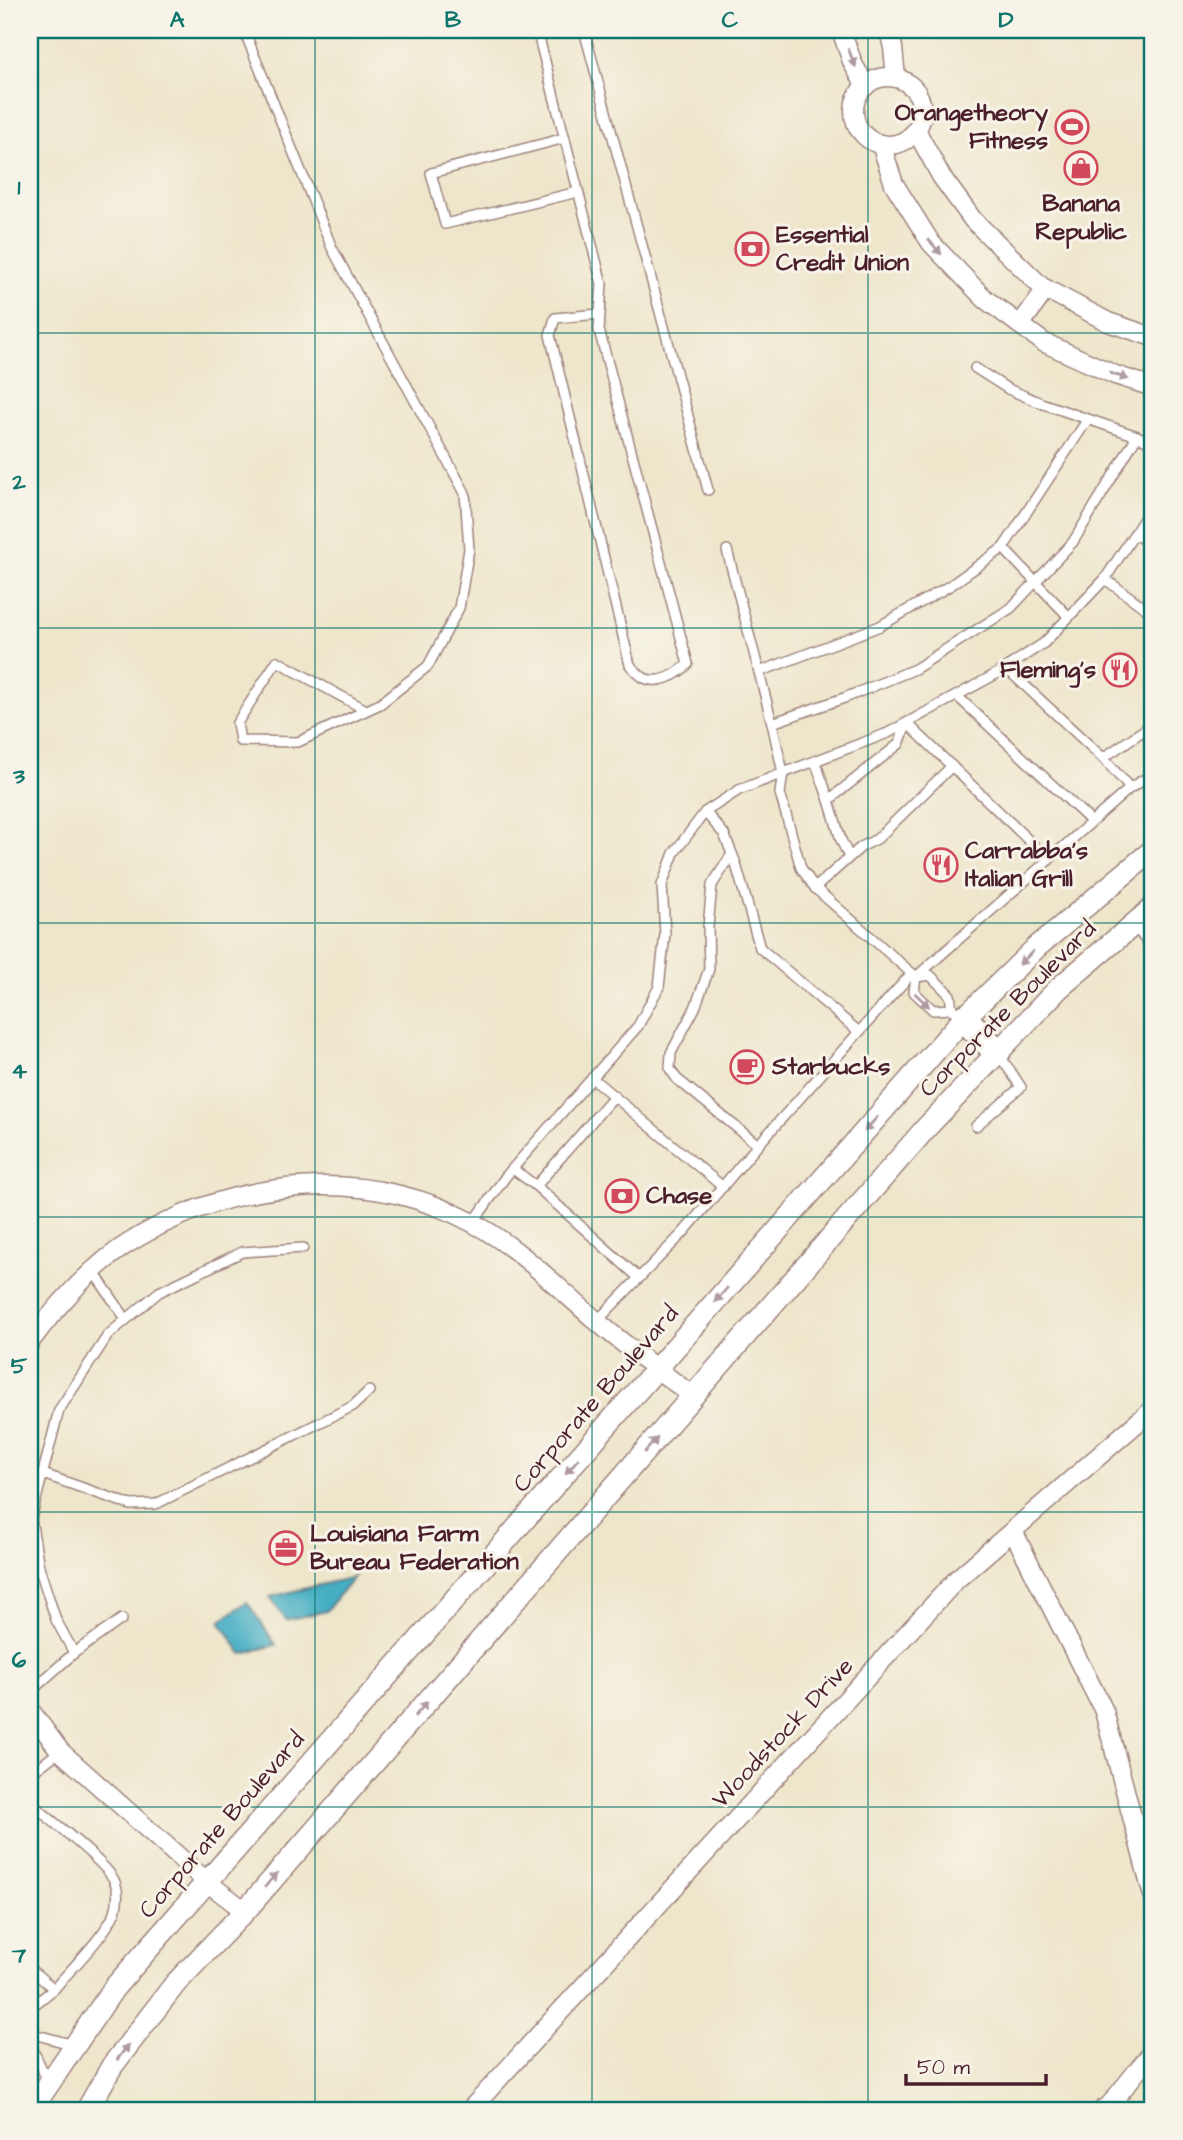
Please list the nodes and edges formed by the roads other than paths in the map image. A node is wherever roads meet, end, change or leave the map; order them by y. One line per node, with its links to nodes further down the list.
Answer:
1 (244, 30): 34 (lane)
2 (537, 30): 9 (lane)
3 (584, 30): 21 (lane)
4 (841, 30): 7 (street, one-way to 7)
5 (889, 30): 6 (street)
6 (896, 78): 7 (street); 8 (street)
7 (866, 86): 10 (street)
8 (916, 130): 10 (street); 12 (street)
9 (565, 138): 11 (lane); 11 (lane)
10 (880, 144): 14 (street, one-way to 14)
11 (578, 192): 13 (lane)
12 (1045, 289): 14 (street); 15 (street)
13 (599, 314): 13 (lane)
14 (1020, 325): 17 (street, one-way to 17)
15 (1153, 337)
16 (975, 368): 18 (lane)
17 (1153, 387)
18 (1088, 419): 19 (lane); 25 (lane)
19 (1137, 436): 20 (lane); 28 (lane)
20 (1153, 443)
21 (708, 490)
22 (1153, 505): 23 (lane)
23 (1135, 534): 24 (lane); 27 (lane)
24 (1153, 546)
25 (1003, 548): 28 (lane); 32 (lane)
26 (727, 550): 32 (lane)
27 (1105, 579): 29 (lane); 30 (lane)
28 (1035, 583): 30 (lane); 35 (lane)
29 (1153, 614)
30 (1069, 617): 31 (lane)
31 (1006, 668): 33 (lane); 38 (lane)
32 (759, 672): 35 (lane)
33 (957, 696): 36 (lane); 46 (lane)
34 (366, 710): 34 (lane)
35 (772, 723): 41 (lane)
36 (907, 723): 39 (lane); 40 (lane); 44 (lane)
37 (1153, 724): 38 (lane)
38 (1103, 758): 43 (lane)
39 (815, 761): 41 (lane); 44 (lane)
40 (952, 766): 49 (lane); 50 (lane)
41 (783, 773): 45 (lane); 51 (lane)
42 (1153, 774): 43 (lane)
43 (1130, 788): 46 (lane)
44 (829, 800): 49 (lane)
45 (705, 811): 48 (lane); 59 (lane)
46 (1092, 822): 50 (lane)
47 (1153, 850): 56 (street, Corporate Boulevard, one-way to 56)
48 (732, 853): 57 (lane); 62 (lane)
49 (849, 858): 51 (lane)
50 (1049, 860): 55 (lane)
51 (815, 888): 55 (lane)
52 (1153, 908): 53 (street, Corporate Boulevard)
53 (1134, 924): 54 (lane); 58 (street, Corporate Boulevard)
54 (1153, 951)
55 (914, 975): 56 (lane); 56 (lane, one-way to 56); 57 (lane)
56 (958, 1013): 58 (main road); 73 (street, Corporate Boulevard, one-way to 73)
57 (859, 1032): 62 (lane)
58 (997, 1052): 61 (lane); 75 (street, Corporate Boulevard)
59 (592, 1078): 60 (lane); 63 (lane)
60 (614, 1096): 64 (lane); 65 (lane)
61 (976, 1126)
62 (758, 1145): 65 (lane)
63 (513, 1169): 64 (lane); 66 (lane)
64 (536, 1186): 69 (lane)
65 (723, 1186): 69 (lane)
66 (473, 1223): 68 (street); 71 (street)
67 (303, 1248): 70 (lane)
68 (93, 1271): 70 (lane); 72 (street)
69 (639, 1278): 71 (lane)
70 (126, 1319): 77 (lane)
71 (597, 1321): 73 (street)
72 (30, 1342)
73 (657, 1369): 75 (street); 86 (street, Corporate Boulevard, one-way to 86)
74 (369, 1391): 77 (lane)
75 (693, 1396): 88 (street, Corporate Boulevard, one-way to 75)
76 (1153, 1409): 78 (street, Woodstock Drive)
77 (43, 1474): 80 (lane)
78 (1013, 1531): 87 (street); 99 (street, Woodstock Drive)
79 (122, 1619): 80 (lane)
80 (74, 1653): 81 (lane)
81 (30, 1692)
82 (30, 1710): 83 (street)
83 (60, 1752): 84 (lane); 86 (street)
84 (30, 1774)
85 (30, 1802): 90 (lane)
86 (207, 1882): 88 (street); 94 (street, Corporate Boulevard)
87 (1153, 1896)
88 (245, 1911): 98 (street, Corporate Boulevard, one-way to 88)
89 (30, 1969): 90 (lane)
90 (54, 1989): 91 (lane)
91 (30, 2008)
92 (30, 2033): 94 (lane)
93 (30, 2044): 96 (lane)
94 (74, 2045): 96 (street, Corporate Boulevard)
95 (1153, 2046): 100 (street)
96 (48, 2082): 97 (street, Corporate Boulevard)
97 (31, 2110)
98 (87, 2110)
99 (470, 2110)
100 (1102, 2110)

